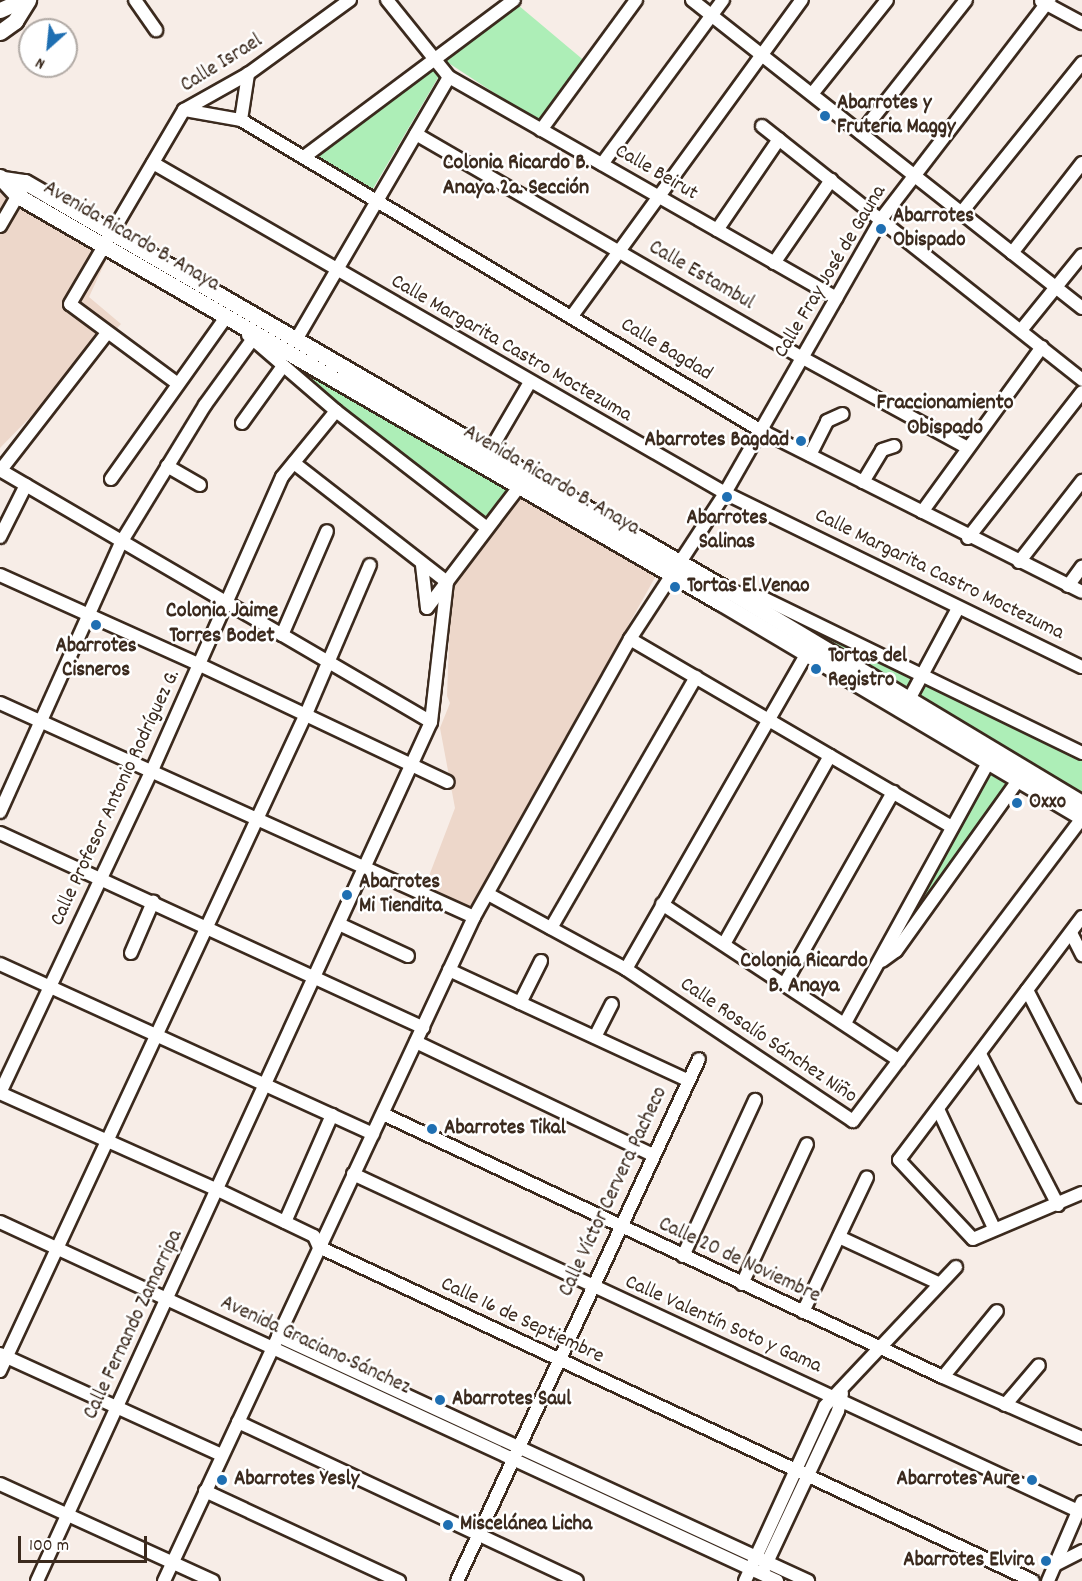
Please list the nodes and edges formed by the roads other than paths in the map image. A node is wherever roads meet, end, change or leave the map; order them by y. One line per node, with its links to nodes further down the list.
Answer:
1 (22, 0): 14 (main road)
2 (28, 0): 17 (main road)
3 (135, 0): 19 (street)
4 (350, 0): 24 (street, Calle Israel)
5 (387, 0): 22 (street, Calle Beirut)
6 (514, 0): 22 (street)
7 (636, 0): 30 (street)
8 (692, 0): 16 (street)
9 (723, 0): 16 (street)
10 (802, 0): 21 (street)
11 (887, 0): 26 (street)
12 (966, 0): 31 (street)
13 (1045, 1): 18 (street); 38 (street, Calle Fray José de Gauna)
14 (0, 10)
15 (0, 15): 17 (street)
16 (712, 15): 21 (street); 37 (street)
17 (15, 21): 20 (main road)
18 (1082, 23)
19 (156, 30)
20 (0, 32)
21 (761, 55): 26 (street); 42 (street)
22 (431, 59): 25 (street, Calle Beirut); 34 (street)
23 (1082, 63): 44 (street)
24 (248, 74): 27 (street, Calle Israel); 28 (street)
25 (449, 77): 30 (street, Calle Beirut); 32 (street)
26 (812, 94): 31 (street)
27 (184, 110): 28 (street, Calle Bagdad); 35 (street, Calle Israel)
28 (241, 120): 34 (street, Calle Bagdad)
29 (762, 126): 33 (street)
30 (542, 130): 37 (street, Calle Beirut)
31 (861, 133): 38 (street)
32 (416, 134): 43 (street); 49 (street, Calle Estambul)
33 (779, 140): 40 (street); 47 (street)
34 (304, 157): 43 (street, Calle Bagdad)
35 (153, 163): 48 (street, Calle Israel); 53 (street, Calle Margarita Castro Moctezuma)
36 (1082, 163): 50 (street)
37 (602, 164): 42 (street, Calle Beirut)
38 (914, 176): 44 (street); 45 (street, Calle Fray José de Gauna)
39 (1, 178): 41 (main road, Avenida Ricardo B. Anaya)
40 (831, 180): 45 (street); 52 (street)
41 (21, 189): 46 (street); 48 (main road, Avenida Ricardo B. Anaya)
42 (658, 196): 47 (street, Calle Beirut); 49 (street)
43 (377, 201): 53 (street); 57 (street, Calle Bagdad)
44 (961, 213): 50 (street)
45 (882, 218): 55 (street, Calle Fray José de Gauna); 60 (street)
46 (0, 226)
47 (717, 230): 52 (street, Calle Beirut)
48 (107, 239): 58 (main road, Avenida Ricardo B. Anaya); 59 (main road, Avenida Ricardo B. Anaya); 61 (street, Calle Israel)
49 (619, 250): 57 (street); 65 (street, Calle Estambul)
50 (1012, 253): 54 (street)
51 (1082, 255): 54 (street)
52 (774, 263): 55 (street, Calle Beirut)
53 (336, 271): 63 (street); 68 (street, Calle Margarita Castro Moctezuma)
54 (1056, 287): 56 (street); 60 (street)
55 (836, 298): 65 (street, Calle Fray José de Gauna)
56 (1082, 308)
57 (572, 316): 74 (street, Calle Bagdad)
58 (226, 317): 59 (main road, Avenida Ricardo B. Anaya); 69 (street)
59 (246, 320): 62 (street); 63 (main road, Avenida Ricardo B. Anaya); 84 (main road, Avenida Ricardo B. Anaya)
60 (1022, 329): 64 (street)
61 (107, 333): 69 (street); 81 (street)
62 (252, 340): 66 (street); 80 (street)
63 (296, 340): 77 (main road, Avenida Ricardo B. Anaya)
64 (1042, 347): 67 (street); 76 (street)
65 (801, 357): 74 (street, Calle Fray José de Gauna); 76 (street, Calle Estambul)
66 (283, 366): 71 (street); 73 (street)
67 (1082, 380)
68 (530, 382): 77 (street); 88 (street, Calle Margarita Castro Moctezuma)
69 (178, 384): 82 (street)
70 (1082, 392): 93 (street)
71 (336, 411): 79 (street, Calle Profesor Antonio Rodríguez G.); 90 (street)
72 (843, 414): 78 (street)
73 (242, 423)
74 (760, 430): 78 (street, Calle Bagdad); 88 (street, Calle Fray José de Gauna)
75 (894, 446): 85 (street)
76 (968, 448): 89 (street)
77 (488, 454): 84 (main road, Avenida Ricardo B. Anaya)
78 (810, 455): 85 (street, Calle Bagdad)
79 (294, 463): 96 (street); 105 (street, Calle Profesor Antonio Rodríguez G.)
80 (167, 466): 87 (street); 94 (street)
81 (0, 471): 86 (street)
82 (111, 479)
83 (1082, 481): 95 (street)
84 (523, 482): 90 (street); 99 (main road, Avenida Ricardo B. Anaya)
85 (863, 482): 89 (street, Calle Bagdad)
86 (26, 485): 92 (street); 94 (street)
87 (200, 485)
88 (725, 493): 99 (street, Calle Fray José de Gauna); 106 (street, Calle Margarita Castro Moctezuma)
89 (922, 512): 93 (street, Calle Bagdad)
90 (487, 528): 101 (street)
91 (327, 531): 108 (street)
92 (0, 537)
93 (968, 538): 95 (street, Calle Bagdad)
94 (122, 541): 105 (street); 107 (street)
95 (1019, 562): 102 (street, Calle Bagdad)
96 (422, 565): 101 (street); 101 (street)
97 (370, 566): 111 (street)
98 (1082, 567): 102 (street)
99 (676, 570): 103 (main road, Avenida Ricardo B. Anaya); 109 (street, Calle Fray José de Gauna); 110 (main road, Avenida Ricardo B. Anaya)
100 (0, 575): 107 (street)
101 (447, 582): 121 (street, Calle Fernando Zamarripa)
102 (1068, 586): 104 (street, Calle Bagdad)
103 (729, 591): 114 (street); 117 (main road, Avenida Ricardo B. Anaya)
104 (1082, 592)
105 (226, 602): 108 (street); 112 (street, Calle Profesor Antonio Rodríguez G.)
106 (958, 608): 113 (street, Calle Margarita Castro Moctezuma); 114 (street)
107 (90, 615): 112 (street); 120 (street)
108 (282, 635): 111 (street)
109 (630, 639): 115 (street); 138 (street, Calle Fray José de Gauna)
110 (806, 655): 117 (main road, Avenida Ricardo B. Anaya); 119 (street)
111 (328, 662): 118 (street); 121 (street)
112 (198, 664): 118 (street); 126 (street, Calle Profesor Antonio Rodríguez G.)
113 (1082, 667)
114 (921, 676): 117 (street); 122 (street)
115 (696, 678): 119 (street); 145 (street)
116 (0, 703): 120 (street)
117 (906, 706): 124 (main road, Avenida Ricardo B. Anaya); 130 (main road, Avenida Ricardo B. Anaya)
118 (306, 714): 125 (street); 133 (street)
119 (768, 719): 123 (street); 140 (street)
120 (41, 722): 126 (street); 131 (street)
121 (430, 722): 125 (street, Calle Fernando Zamarripa)
122 (1082, 753)
123 (830, 756): 129 (street); 147 (street)
124 (989, 761): 127 (main road, Avenida Ricardo B. Anaya); 134 (street)
125 (412, 763): 128 (street); 136 (street, Calle Fernando Zamarripa)
126 (151, 771): 133 (street); 137 (street, Calle Profesor Antonio Rodríguez G.)
127 (1020, 778): 132 (main road, Avenida Ricardo B. Anaya); 151 (street)
128 (448, 783)
129 (893, 792): 134 (street); 157 (street)
130 (1082, 803)
131 (0, 812)
132 (1082, 817): 169 (street, Calle Rosalío Sánchez Niño)
133 (257, 821): 136 (street); 144 (street)
134 (952, 827): 151 (street)
135 (0, 833): 137 (street)
136 (364, 870): 141 (street); 143 (street, Calle Fernando Zamarripa)
137 (102, 878): 139 (street); 158 (street, Calle Profesor Antonio Rodríguez G.)
138 (488, 894): 141 (street, Calle Fray José de Gauna); 145 (street, Calle Rosalío Sánchez Niño)
139 (153, 902): 144 (street); 148 (street)
140 (662, 904): 147 (street); 154 (street)
141 (474, 917): 155 (street, Calle Fray José de Gauna)
142 (1082, 917): 146 (street)
143 (339, 924): 150 (street); 156 (street, Calle Fernando Zamarripa)
144 (208, 928): 156 (street); 164 (street)
145 (550, 928): 154 (street, Calle Rosalío Sánchez Niño)
146 (1071, 933): 149 (street); 159 (street)
147 (724, 944): 157 (street)
148 (131, 953)
149 (1082, 955)
150 (408, 956)
151 (882, 961): 162 (street)
152 (541, 962): 160 (street)
153 (0, 964): 158 (street)
154 (626, 969): 169 (street, Calle Rosalío Sánchez Niño)
155 (449, 970): 160 (street); 163 (street, Calle Fray José de Gauna)
156 (315, 977): 163 (street); 171 (street, Calle Fernando Zamarripa)
157 (784, 985): 162 (street)
158 (49, 987): 164 (street); 172 (street, Calle Profesor Antonio Rodríguez G.)
159 (1027, 990): 167 (street); 173 (street)
160 (520, 1003): 165 (street)
161 (612, 1004): 165 (street)
162 (845, 1023): 169 (street)
163 (423, 1028): 166 (street, Calle Fray José de Gauna)
164 (157, 1036): 171 (street); 179 (street)
165 (595, 1038): 170 (street)
166 (416, 1042): 176 (street, Calle Fray José de Gauna); 181 (street)
167 (980, 1054): 175 (street); 186 (street)
168 (699, 1059): 170 (street, Calle Víctor Cervera Pacheco)
169 (899, 1060)
170 (687, 1080): 181 (street, Calle Víctor Cervera Pacheco)
171 (266, 1085): 177 (street); 184 (street, Calle Fernando Zamarripa)
172 (0, 1093): 179 (street, Calle 16 de Septiembre)
173 (1082, 1097)
174 (755, 1100): 194 (street)
175 (938, 1110): 190 (street); 190 (street)
176 (383, 1114): 178 (street, Calle Fray José de Gauna); 189 (street, Calle 20 de Noviembre)
177 (332, 1115): 178 (street); 188 (street)
178 (373, 1134): 182 (street, Calle Fray José de Gauna)
179 (108, 1142): 184 (street, Calle 16 de Septiembre); 193 (street)
180 (807, 1144): 197 (street)
181 (653, 1155): 189 (street, Calle Víctor Cervera Pacheco)
182 (352, 1173): 192 (street, Calle Fray José de Gauna); 198 (street, Calle Valentín Soto y Gama)
183 (867, 1177): 191 (street)
184 (218, 1190): 188 (street, Calle 16 de Septiembre); 199 (street, Calle Fernando Zamarripa)
185 (1082, 1192): 186 (street)
186 (1058, 1204): 190 (street)
187 (0, 1222): 193 (street, Avenida Graciano Sánchez)
188 (285, 1222): 192 (street, Calle 16 de Septiembre)
189 (620, 1227): 194 (street, Calle 20 de Noviembre); 198 (street, Calle Víctor Cervera Pacheco)
190 (994, 1228)
191 (839, 1237): 196 (street); 201 (street)
192 (319, 1247): 202 (street, Calle Fray José de Gauna); 206 (street, Calle 16 de Septiembre)
193 (58, 1248): 199 (street, Avenida Graciano Sánchez); 205 (street)
194 (683, 1256): 197 (street, Calle 20 de Noviembre)
195 (956, 1267): 196 (street)
196 (938, 1283): 203 (street)
197 (742, 1284): 201 (street, Calle 20 de Noviembre)
198 (591, 1288): 206 (street, Calle Víctor Cervera Pacheco); 210 (street, Calle Valentín Soto y Gama)
199 (168, 1298): 204 (street, Avenida Graciano Sánchez); 212 (street, Calle Fernando Zamarripa)
200 (997, 1311): 209 (street)
201 (803, 1312): 203 (street, Calle 20 de Noviembre)
202 (278, 1336): 204 (street, Calle Fray José de Gauna); 215 (street, Avenida Graciano Sánchez)
203 (878, 1346): 209 (street, Calle 20 de Noviembre); 210 (street)
204 (272, 1349): 213 (street, Calle Fray José de Gauna); 215 (street, Avenida Graciano Sánchez)
205 (3, 1356): 208 (street); 212 (street)
206 (559, 1359): 215 (street, Calle Víctor Cervera Pacheco); 217 (street, Calle 16 de Septiembre)
207 (1039, 1365): 211 (street)
208 (0, 1371)
209 (944, 1377): 211 (street, Calle 20 de Noviembre)
210 (839, 1395): 217 (street); 218 (street); 221 (street, Calle Valentín Soto y Gama)
211 (1005, 1405): 214 (street, Calle 20 de Noviembre)
212 (117, 1408): 216 (street); 222 (street, Calle Fernando Zamarripa)
213 (238, 1422): 216 (street, Calle Fray José de Gauna); 223 (street)
214 (1082, 1438)
215 (516, 1453): 223 (street, Calle Víctor Cervera Pacheco); 227 (street, Avenida Graciano Sánchez)
216 (222, 1455): 220 (street, Calle Fray José de Gauna)
217 (795, 1470): 218 (street, Calle 16 de Septiembre); 227 (street)
218 (808, 1476): 227 (street); 237 (street, Calle 16 de Septiembre)
219 (0, 1484): 222 (street)
220 (205, 1491): 225 (street, Calle Fray José de Gauna); 231 (street)
221 (1080, 1507): 226 (street)
222 (68, 1515): 225 (street); 228 (street, Calle Fernando Zamarripa)
223 (478, 1534): 232 (street, Calle Víctor Cervera Pacheco); 233 (street)
224 (1082, 1551): 226 (street)
225 (172, 1563): 229 (street, Calle Fray José de Gauna); 230 (street)
226 (1053, 1566): 238 (street)
227 (759, 1569): 234 (street); 235 (street, Avenida Graciano Sánchez); 236 (street, Avenida Graciano Sánchez)
228 (37, 1581)
229 (164, 1581)
230 (213, 1581)
231 (399, 1581)
232 (457, 1581)
233 (578, 1581)
234 (745, 1581)
235 (777, 1581)
236 (808, 1581)
237 (1033, 1581)
238 (1048, 1581)

